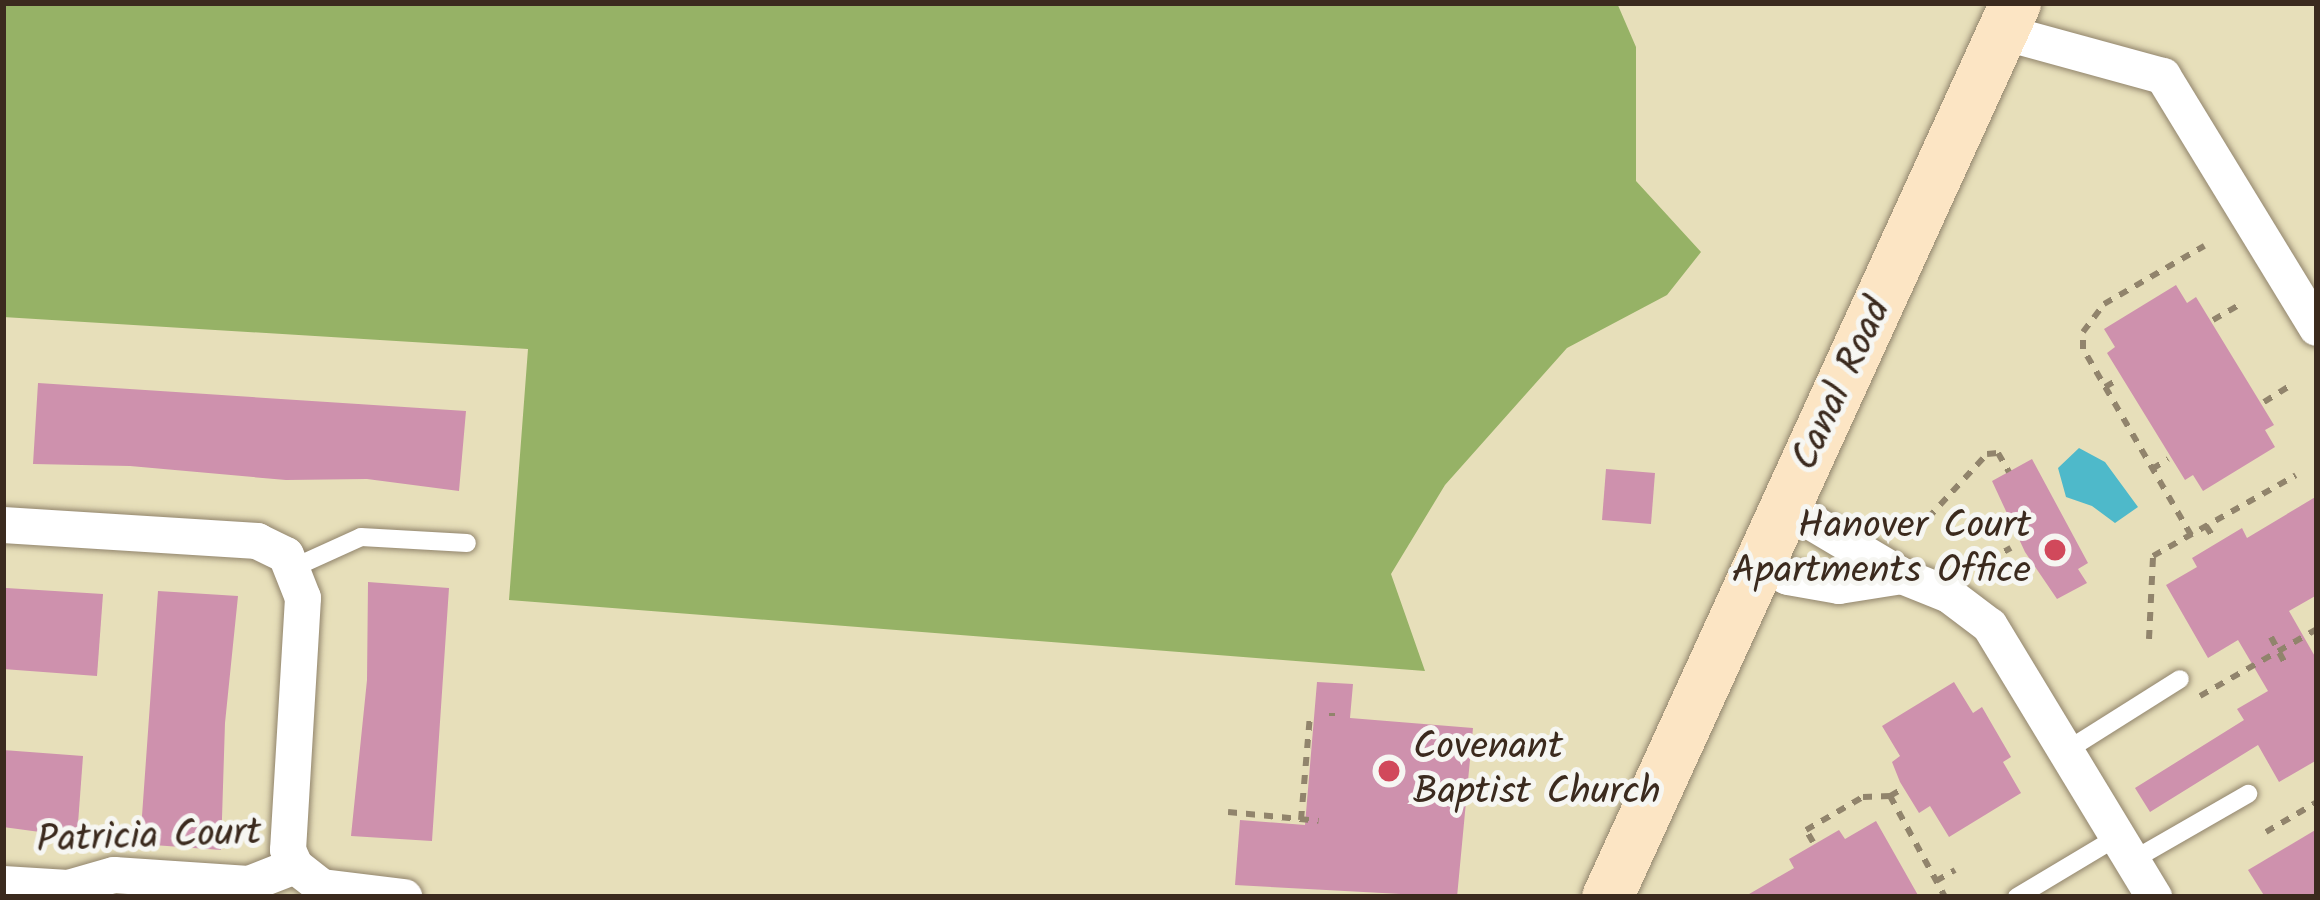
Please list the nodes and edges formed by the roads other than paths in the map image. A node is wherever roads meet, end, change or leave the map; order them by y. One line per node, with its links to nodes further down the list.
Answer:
1 (2008, 17): 2 (street); 3 (street, Canal Road)
2 (2317, 328)
3 (1786, 507): 6 (street, Canal Road); 8 (street)
4 (3, 525): 7 (street)
5 (467, 543): 7 (lane)
6 (1760, 565): 8 (street); 16 (street, Canal Road)
7 (295, 567): 13 (street)
8 (1902, 576): 10 (street)
9 (2180, 680): 10 (lane)
10 (2068, 749): 12 (street)
11 (2248, 794): 12 (lane)
12 (2126, 848): 17 (lane); 18 (street)
13 (295, 866): 14 (street, Patricia Court); 15 (street)
14 (3, 884)
15 (404, 897)
16 (1607, 897)
17 (2018, 897)
18 (2154, 897)

